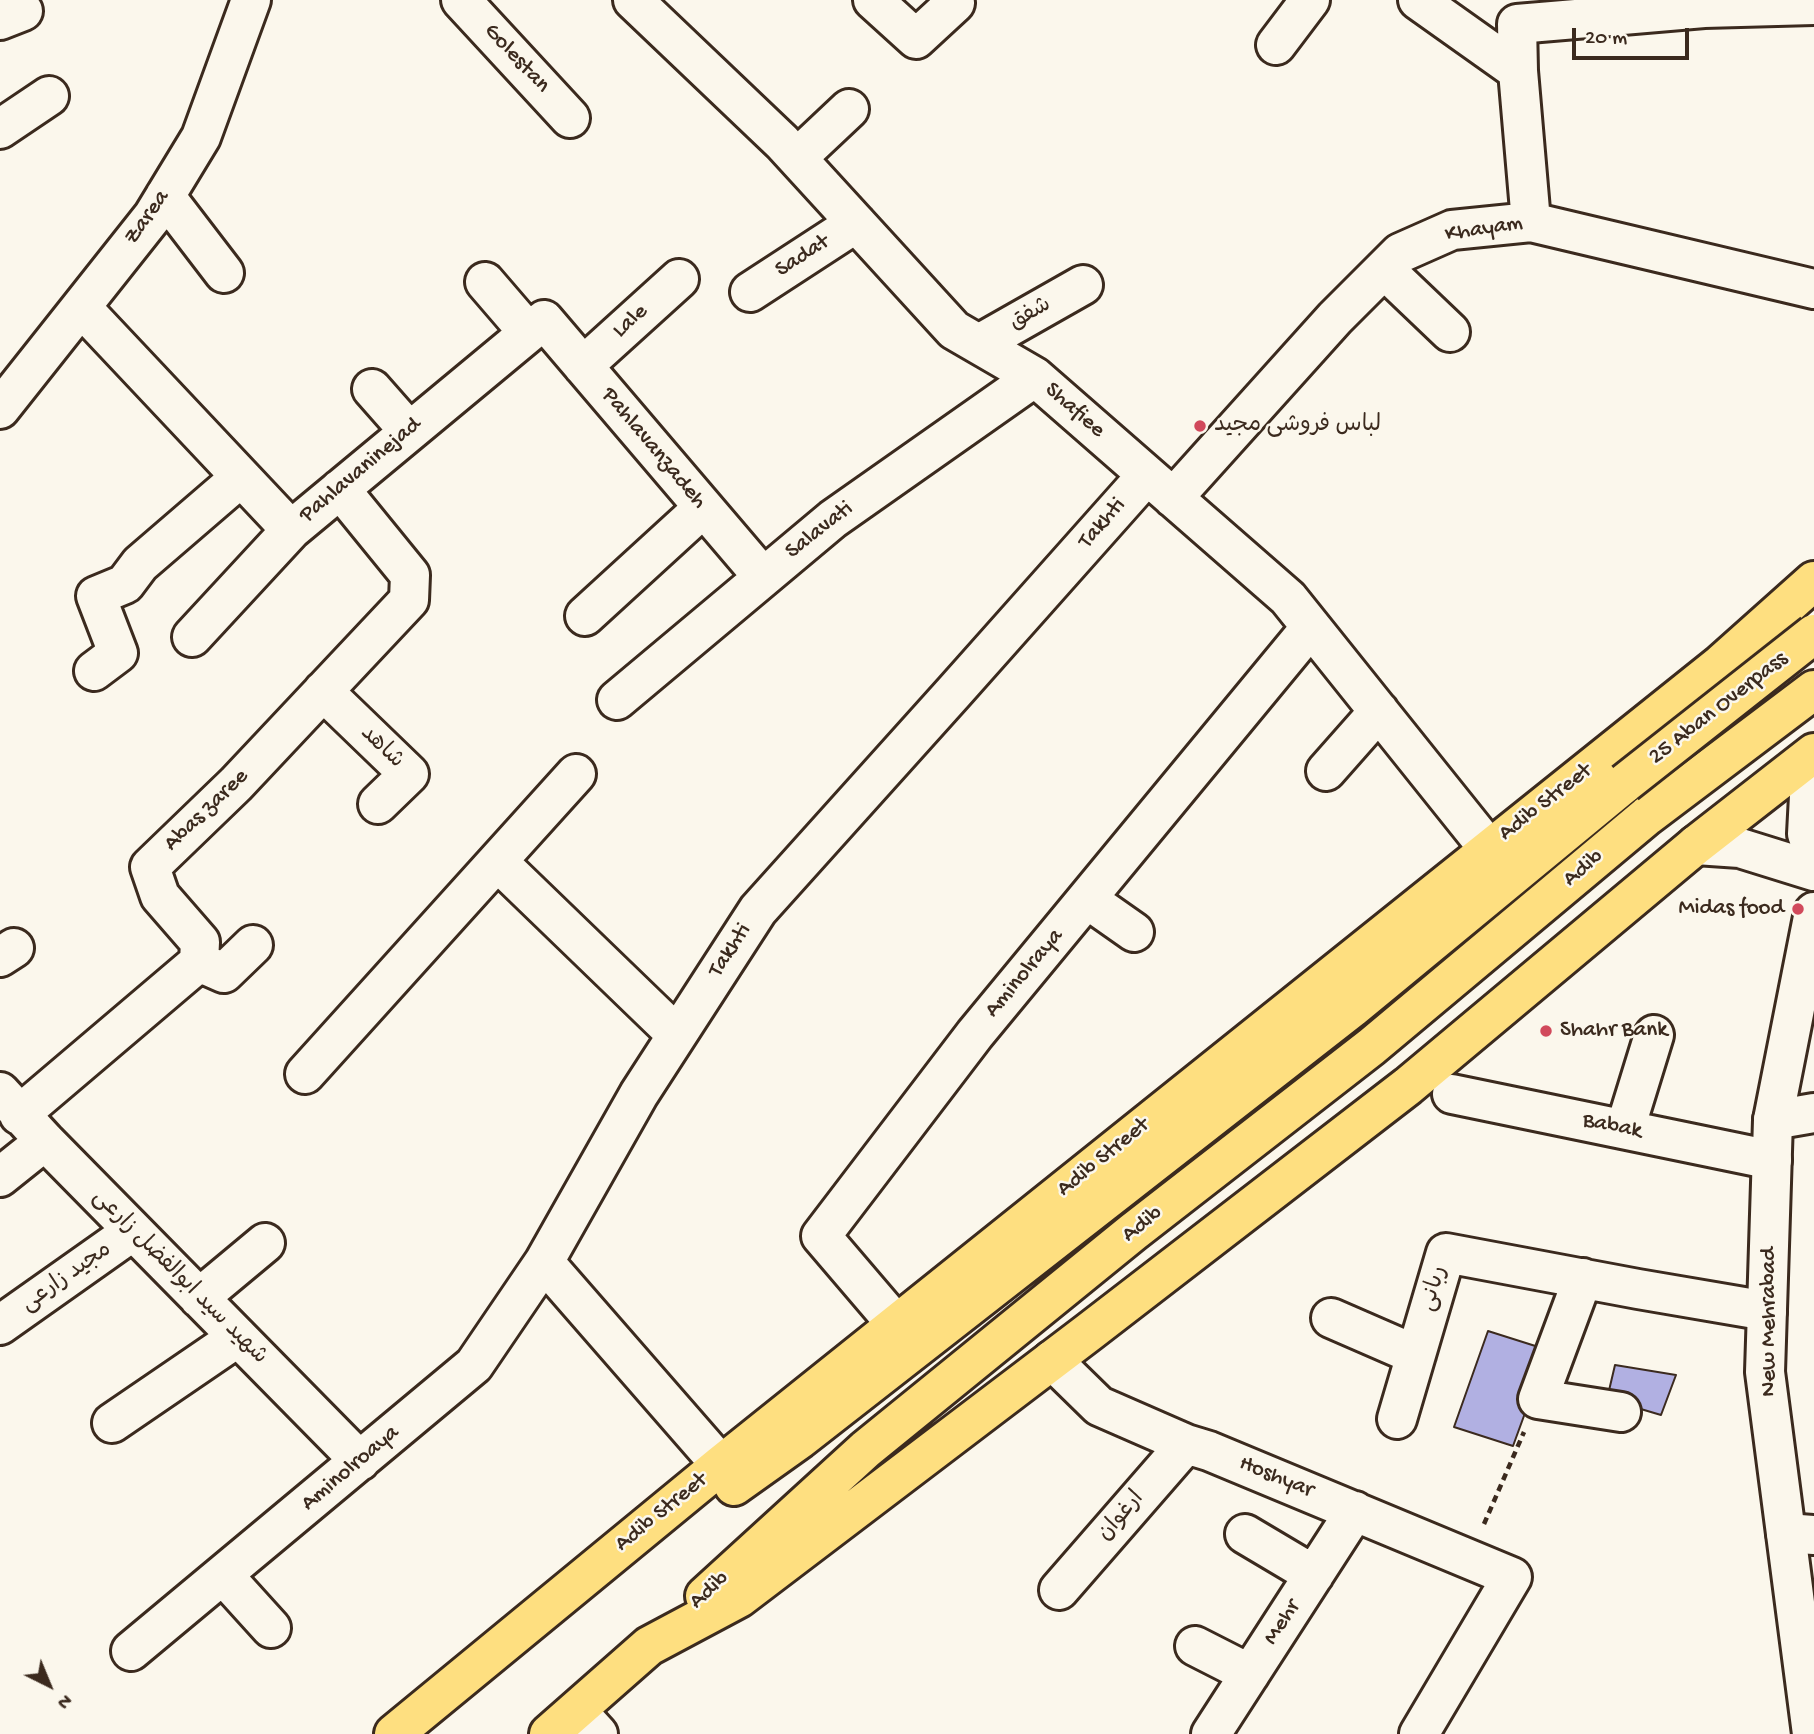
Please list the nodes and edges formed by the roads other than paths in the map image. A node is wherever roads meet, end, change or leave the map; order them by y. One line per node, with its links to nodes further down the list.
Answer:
1 (251, 0): 16 (street, Zarea)
2 (461, 0): 13 (street, Golestan)
3 (633, 0): 15 (street, Shafiee)
4 (873, 0): 7 (street)
5 (1310, 0): 9 (street)
6 (1418, 0): 10 (street)
7 (955, 3)
8 (1814, 5): 10 (street)
9 (1276, 45)
10 (1518, 71): 17 (street)
11 (49, 96): 14 (street)
12 (849, 109): 15 (street)
13 (570, 118)
14 (0, 129)
15 (797, 159): 18 (street, Shafiee)
16 (165, 196): 20 (street); 26 (street, Zarea)
17 (1531, 222): 19 (street, Khayam); 24 (street, Khayam)
18 (856, 223): 25 (street, Sadat); 29 (street, Shafiee)
19 (1384, 269): 28 (street); 36 (street, Khayam)
20 (224, 273)
21 (679, 279): 30 (street, Lale)
22 (485, 282): 27 (street, Pahlavanzadeh)
23 (1083, 285): 29 (street, شفق)
24 (1814, 289)
25 (750, 292)
26 (81, 307): 33 (street, Zarea); 35 (street)
27 (536, 326): 30 (street, Pahlavanzadeh); 34 (street, Pahlavaninejad)
28 (1450, 332)
29 (979, 344): 31 (street, Shafiee)
30 (583, 366): 38 (street, Pahlavanzadeh)
31 (1035, 377): 36 (street, Shafiee); 40 (street, Salavati)
32 (372, 389): 34 (street)
33 (0, 410)
34 (409, 432): 37 (street, Pahlavaninejad)
35 (241, 477): 39 (street); 48 (street)
36 (1160, 486): 43 (street, Shafiee); 69 (street, Takhti)
37 (340, 489): 39 (street, Pahlavaninejad); 50 (street, Abas zaree)
38 (704, 508): 40 (street, Pahlavanzadeh); 42 (street)
39 (291, 530): 45 (street, Pahlavaninejad)
40 (763, 577): 51 (street, Salavati)
41 (1814, 581): 46 (main road, Adib Street)
42 (585, 616)
43 (1311, 627): 52 (street, Shafiee); 64 (street, Aminolraya)
44 (1814, 634): 57 (main road, 25 Aban Overpass, bridge)
45 (192, 637)
46 (1721, 664): 47 (main road); 60 (main road, Adib Street)
47 (1814, 665)
48 (94, 671)
49 (1814, 690): 105 (main road, Adib)
50 (323, 691): 58 (street, شاهد); 68 (street, Abas zaree)
51 (617, 700)
52 (1379, 711): 55 (street); 60 (street, Shafiee)
53 (1814, 753): 59 (main road)
54 (1814, 767): 61 (street)
55 (1326, 771)
56 (576, 774): 62 (street)
57 (1625, 783): 100 (main road, Adib)
58 (378, 804)
59 (1696, 845): 63 (street); 90 (main road)
60 (1489, 849): 87 (main road, Adib Street)
61 (1814, 853)
62 (498, 862): 69 (street); 71 (street)
63 (1814, 871)
64 (1087, 899): 66 (street); 87 (street, Aminolraya)
65 (1814, 912): 75 (street, New Mehrabad)
66 (1134, 932)
67 (253, 945): 68 (street)
68 (199, 962): 74 (street)
69 (677, 1035): 81 (street, Takhti)
70 (1654, 1035): 76 (street)
71 (305, 1074)
72 (1452, 1094): 76 (street, Babak)
73 (1814, 1113): 75 (street)
74 (21, 1116): 78 (street); 79 (street, شهید سید ابوالفضل زارعی)
75 (1773, 1120): 77 (street, New Mehrabad)
76 (1625, 1129): 77 (street, Babak)
77 (1772, 1160): 84 (street, New Mehrabad)
78 (0, 1177)
79 (133, 1231): 83 (street, شهید سید ابوالفضل زارعی); 86 (street, مجید زارعی)
80 (265, 1242): 83 (street)
81 (544, 1262): 95 (street, Aminolroaya); 96 (street)
82 (1583, 1278): 84 (street, ربانی); 89 (street, ربانی); 91 (street)
83 (199, 1298): 88 (street, شهید سید ابوالفضل زارعی)
84 (1768, 1311): 99 (street, New Mehrabad)
85 (1331, 1318): 89 (street)
86 (0, 1325)
87 (897, 1325): 96 (main road, Adib Street)
88 (238, 1337): 93 (street); 95 (street, شهید سید ابوالفضل زارعی)
89 (1416, 1355): 92 (street, ربانی)
90 (1052, 1360): 94 (street, Hoshyar); 105 (main road)
91 (1622, 1412)
92 (1397, 1419)
93 (112, 1423)
94 (1186, 1444): 97 (street, Hoshyar); 103 (street, ارغوان)
95 (360, 1461): 101 (street, Aminolroaya)
96 (721, 1465): 100 (main road, Adib Street)
97 (1355, 1511): 102 (street, Mehr); 112 (street, Hoshyar)
98 (1245, 1534): 102 (street)
99 (1800, 1534): 113 (street, New Mehrabad)
100 (602, 1563): 110 (main road, Adib Street)
101 (223, 1575): 104 (street); 107 (street, Aminolroaya)
102 (1314, 1575): 108 (street, Mehr)
103 (1059, 1590)
104 (271, 1628)
105 (649, 1646): 109 (main road)
106 (1195, 1646): 108 (street)
107 (131, 1651)
108 (1251, 1674): 111 (street, Mehr)
109 (574, 1726)
110 (394, 1734)
111 (1212, 1734)
112 (1419, 1734)
113 (1812, 1734)

